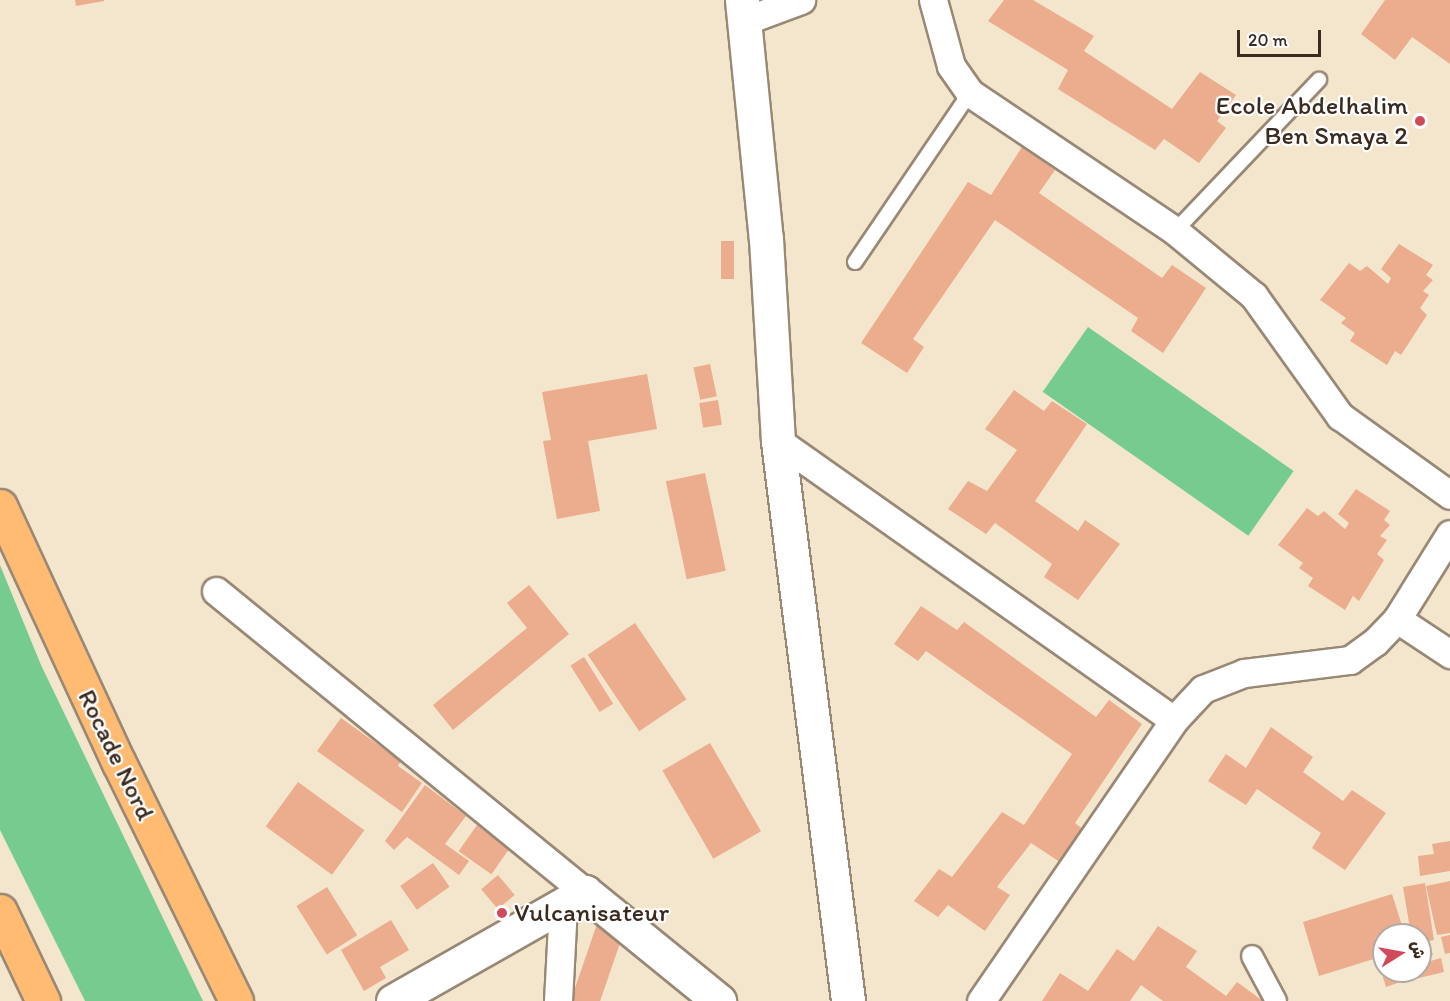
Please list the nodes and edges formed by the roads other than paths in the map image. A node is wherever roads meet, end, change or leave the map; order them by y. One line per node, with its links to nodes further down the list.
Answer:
1 (801, 0): 3 (street)
2 (933, 0): 5 (street)
3 (743, 10): 8 (street)
4 (1319, 80): 6 (lane)
5 (970, 93): 6 (street); 7 (lane)
6 (1176, 231): 9 (street)
7 (855, 262)
8 (778, 441): 15 (street); 19 (street)
9 (1450, 495)
10 (0, 506): 21 (highway, Rocade Nord)
11 (1450, 534): 13 (street)
12 (216, 591): 16 (street)
13 (1397, 618): 14 (street); 15 (street)
14 (1450, 654)
15 (1174, 720): 25 (street)
16 (574, 899): 22 (street); 23 (street); 24 (street)
17 (0, 911): 20 (highway)
18 (1252, 956): 26 (street)
19 (847, 1000)
20 (43, 1001)
21 (236, 1001)
22 (393, 1001)
23 (558, 1001)
24 (719, 1001)
25 (981, 1001)
26 (1276, 1001)

